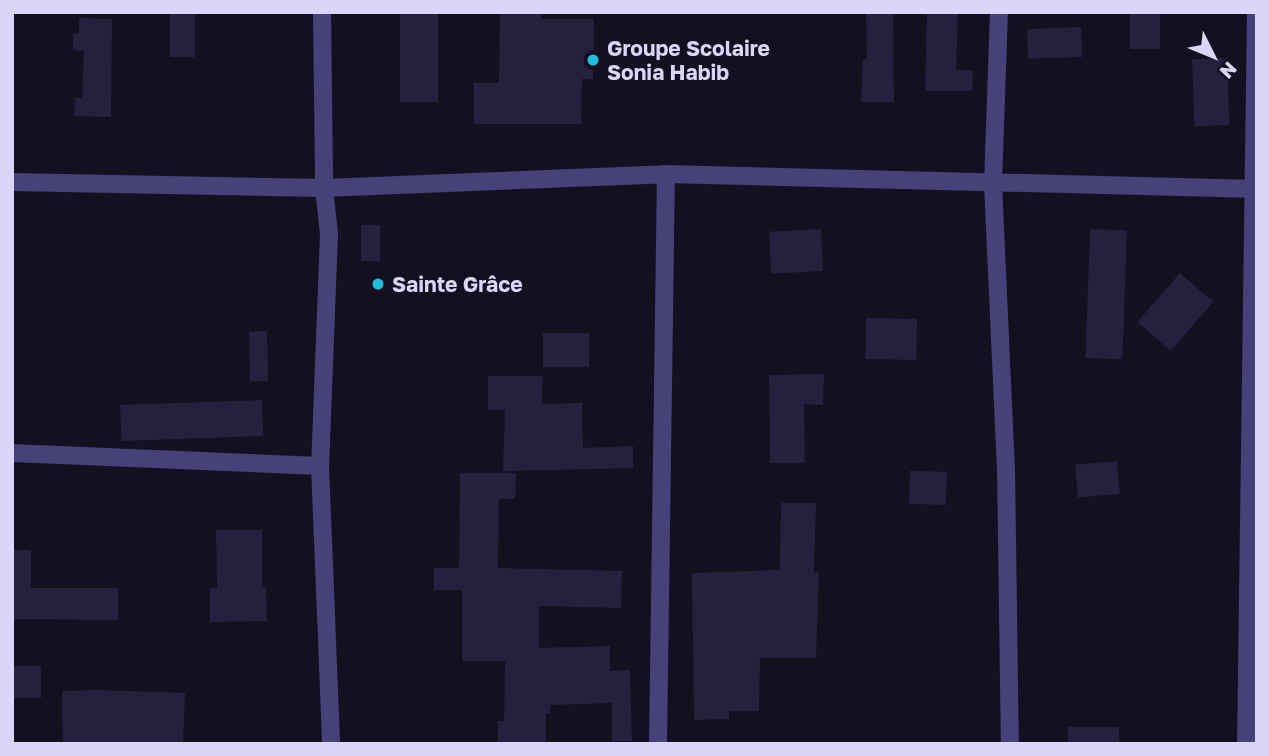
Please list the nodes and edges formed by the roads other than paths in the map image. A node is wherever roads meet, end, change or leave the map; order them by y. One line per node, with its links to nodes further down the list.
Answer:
1 (322, 12): 7 (street)
2 (999, 12): 6 (street)
3 (1256, 12): 8 (street)
4 (666, 174): 6 (street); 7 (street); 12 (street)
5 (12, 182): 7 (street)
6 (993, 184): 8 (street); 13 (street)
7 (324, 188): 10 (street)
8 (1255, 189): 14 (street)
9 (12, 453): 10 (street)
10 (320, 466): 11 (street)
11 (331, 744)
12 (658, 744)
13 (1010, 744)
14 (1246, 744)

